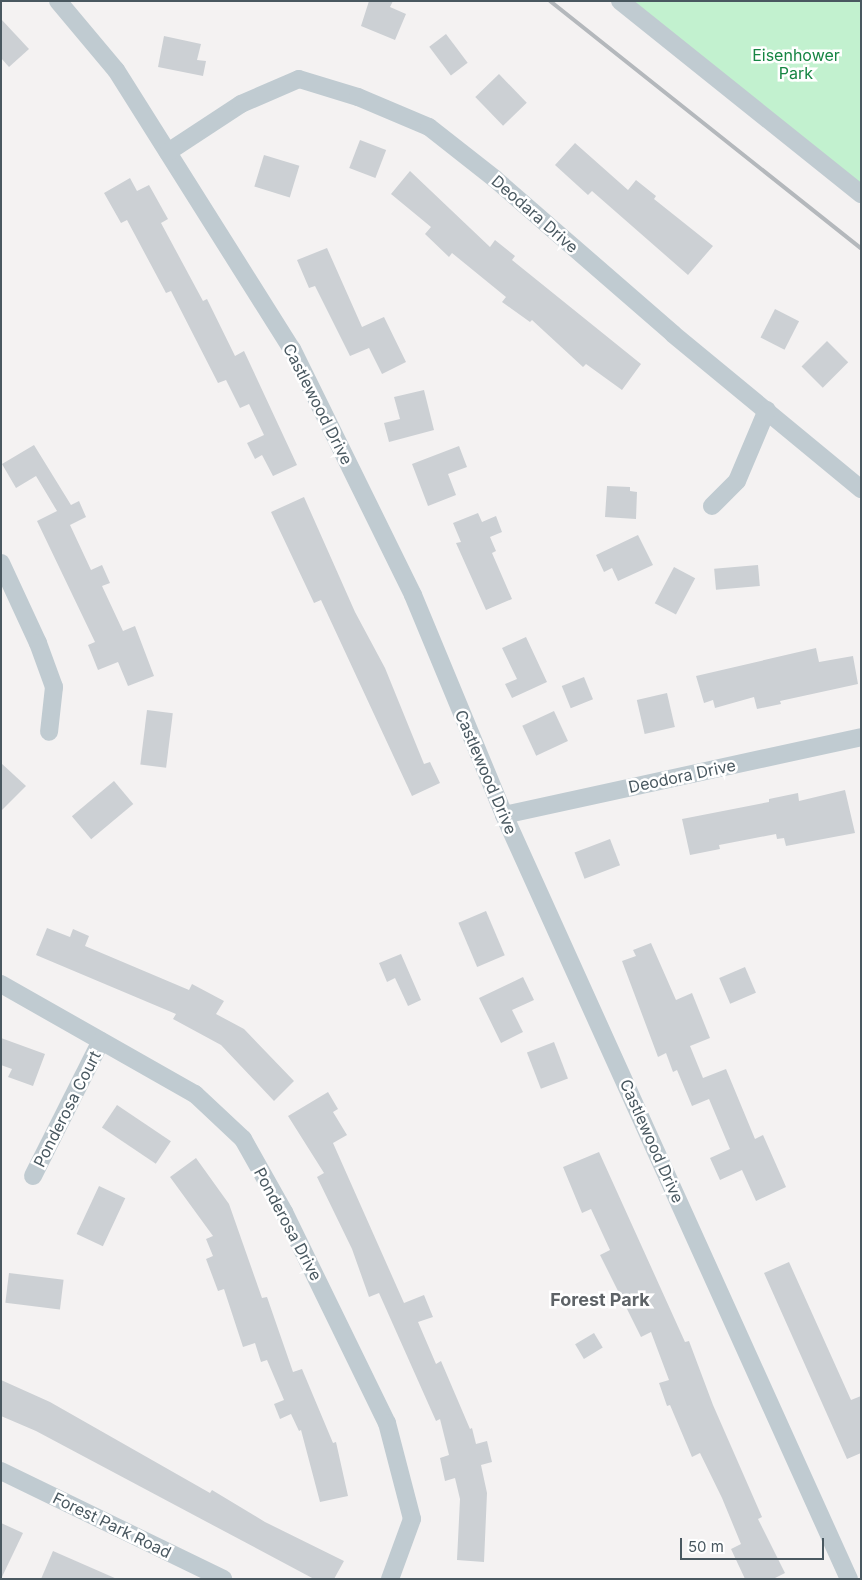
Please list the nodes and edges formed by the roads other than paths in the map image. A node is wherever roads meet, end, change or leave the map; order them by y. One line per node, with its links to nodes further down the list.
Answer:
1 (58, 1): 3 (street, Castlewood Drive)
2 (620, 1): 4 (street)
3 (168, 152): 5 (street, Deodara Drive); 11 (street, Castlewood Drive)
4 (861, 194)
5 (767, 410): 6 (street, Deodara Drive); 7 (street)
6 (861, 489)
7 (712, 506)
8 (1, 563): 9 (street)
9 (49, 732)
10 (861, 736): 11 (street, Deodora Drive)
11 (504, 815): 18 (street, Castlewood Drive)
12 (1, 984): 13 (street, Ponderosa Drive)
13 (101, 1041): 14 (street, Ponderosa Court); 17 (street, Ponderosa Drive)
14 (32, 1176)
15 (1, 1471): 16 (street, Forest Park Road)
16 (223, 1579)
17 (390, 1579)
18 (849, 1579)

